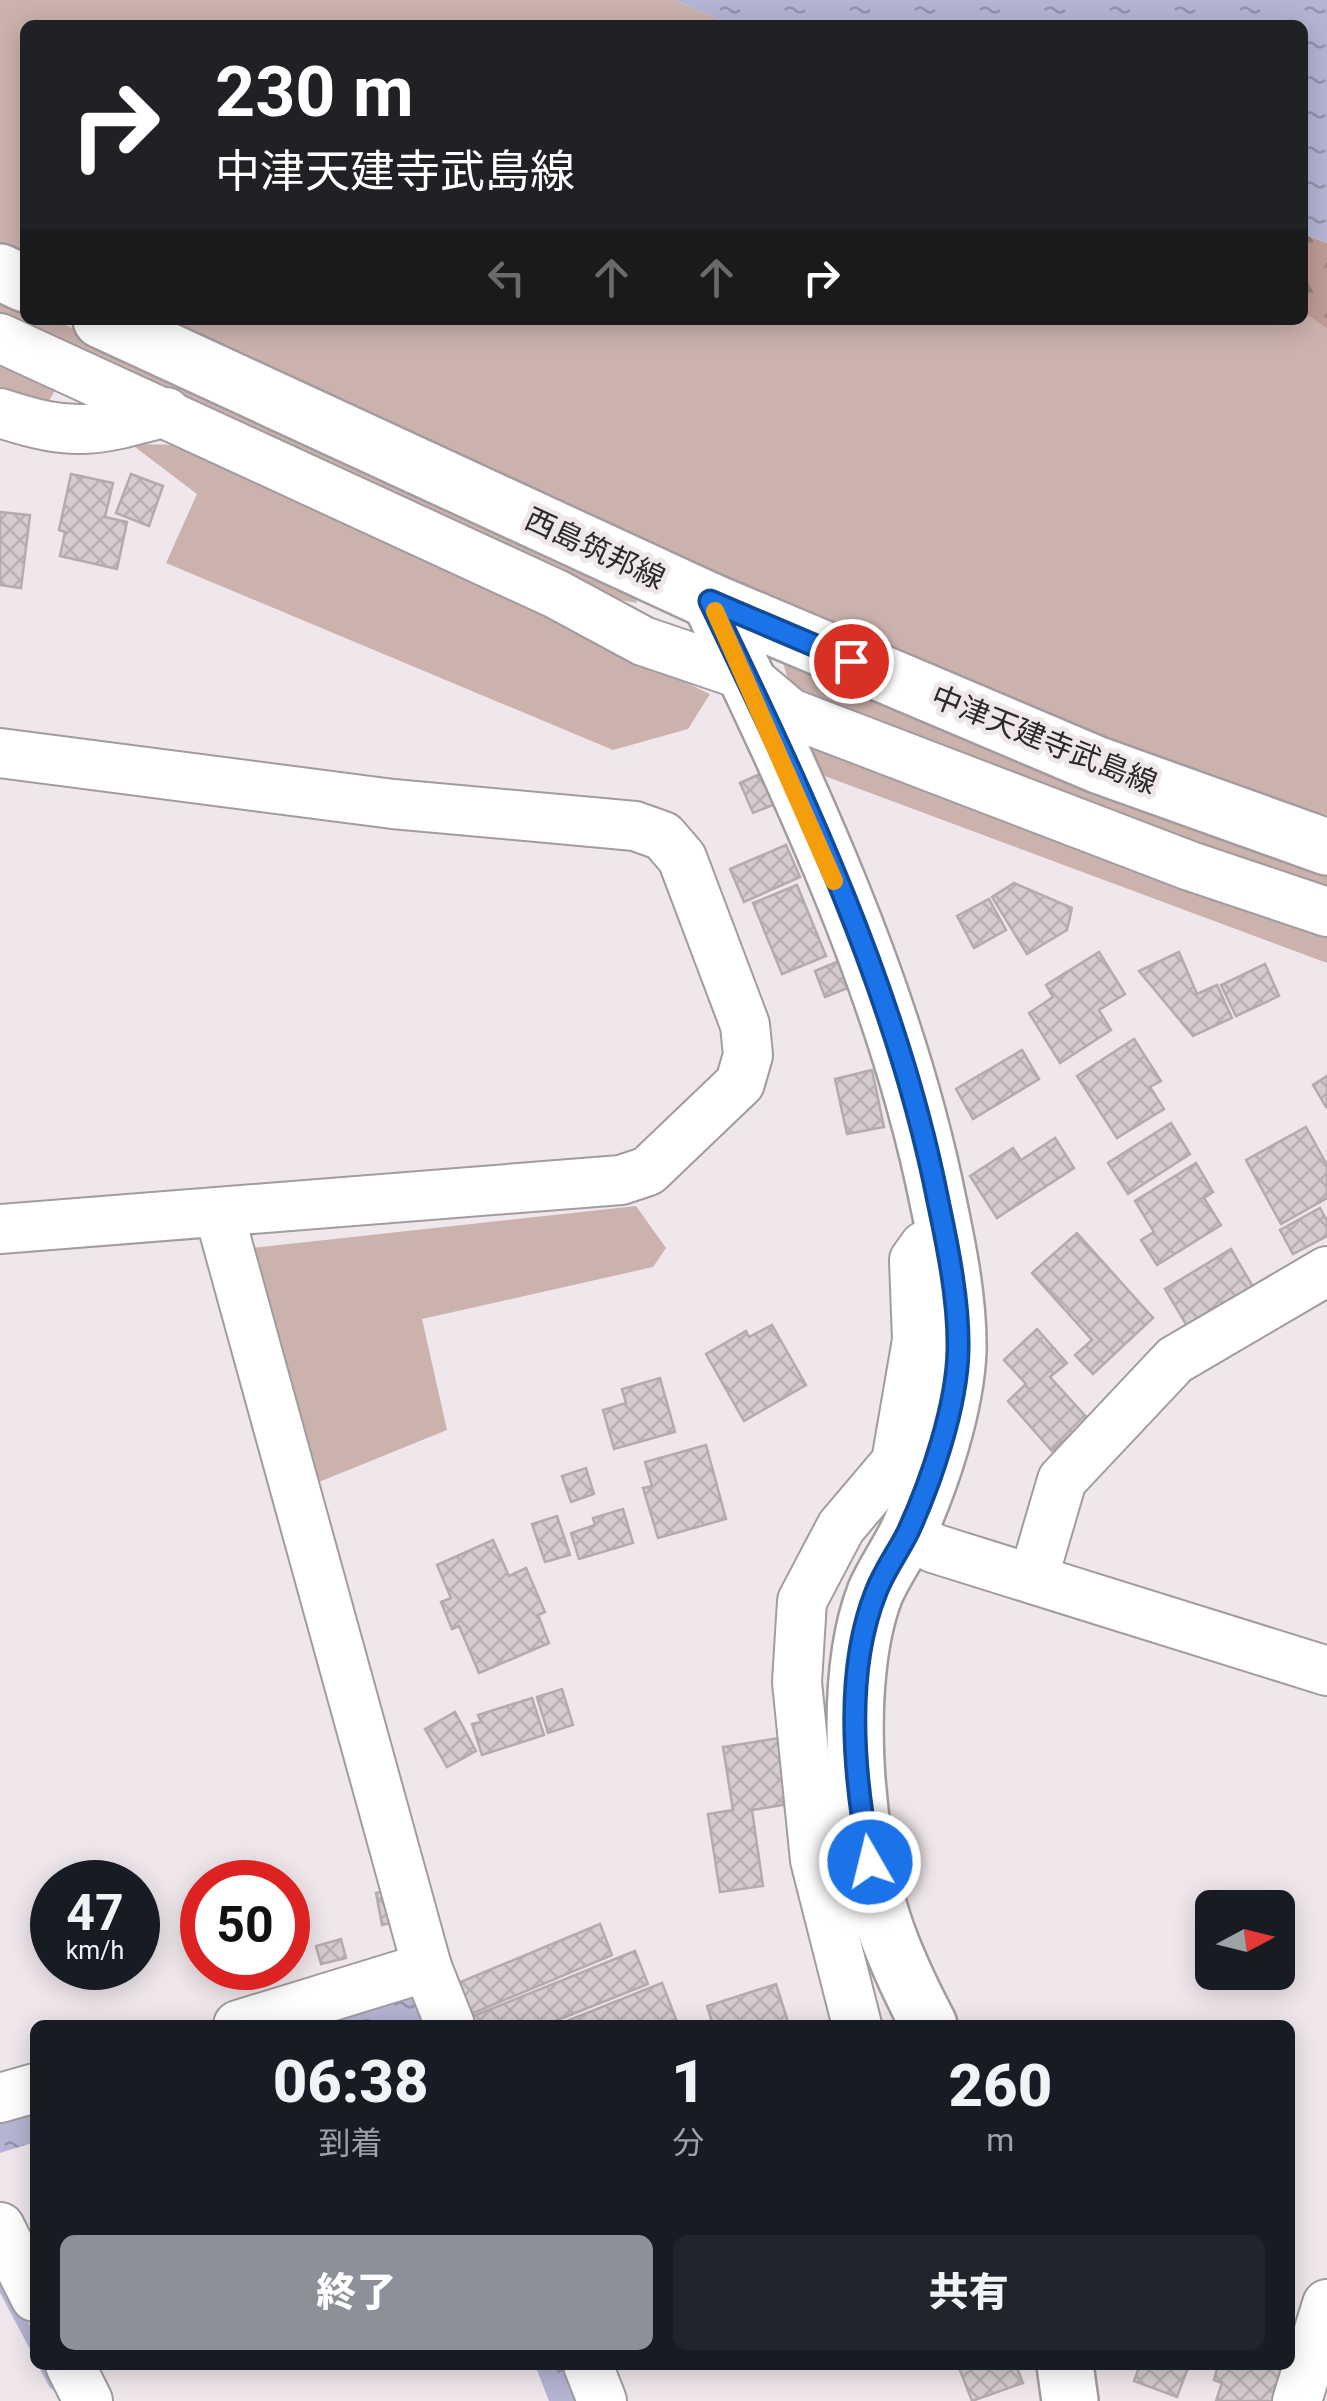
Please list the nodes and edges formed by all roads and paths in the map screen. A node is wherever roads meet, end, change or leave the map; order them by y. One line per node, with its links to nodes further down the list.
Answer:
1 (112, 325): 5 (main road, 西島筑邦線)
2 (0, 338): 3 (street)
3 (166, 412): 4 (street); 6 (street)
4 (0, 413)
5 (710, 601): 6 (main road); 8 (main road, 中津天建寺武島線)
6 (746, 676): 9 (street); 12 (main road)
7 (0, 752): 10 (street)
8 (1327, 847)
9 (1327, 912)
10 (219, 1213): 11 (street); 17 (street)
11 (0, 1229)
12 (946, 1241): 14 (main road); 20 (street)
13 (1327, 1272): 15 (street)
14 (908, 1530): 15 (street); 21 (main road)
15 (1033, 1579): 16 (street)
16 (1327, 1671)
17 (427, 1967): 18 (street); 19 (street)
18 (254, 2020)
19 (448, 2020)
20 (855, 2020)
21 (926, 2020)
22 (30, 2089): 23 (street)
23 (0, 2098)
24 (0, 2226): 25 (street)
25 (30, 2287)
26 (1327, 2304): 31 (street)
27 (72, 2370): 29 (street)
28 (590, 2370): 30 (street)
29 (88, 2401)
30 (602, 2401)
31 (1298, 2401)

